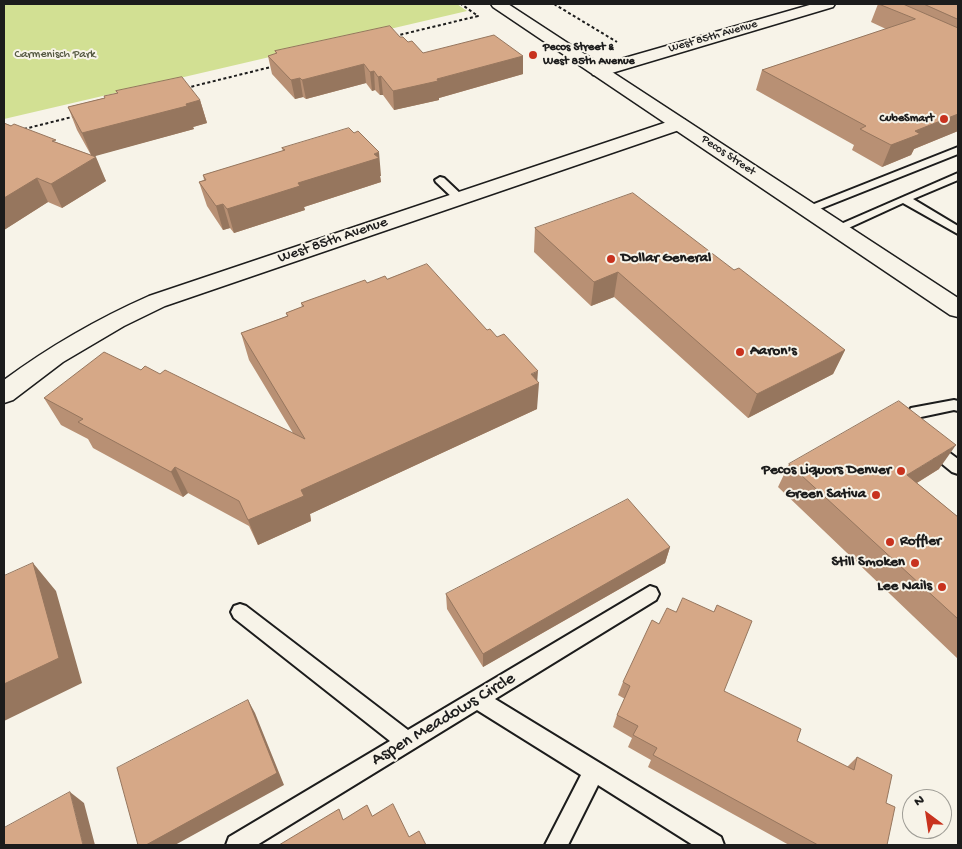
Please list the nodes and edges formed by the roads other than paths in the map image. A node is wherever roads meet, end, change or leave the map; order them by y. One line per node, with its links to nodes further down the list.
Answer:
1 (498, 4): 3 (street, Pecos Street)
2 (828, 4): 3 (street, West 85th Avenue)
3 (599, 71): 4 (street, Pecos Street)
4 (679, 124): 8 (street, West 85th Avenue); 10 (street, Pecos Street)
5 (958, 150): 10 (lane)
6 (958, 176): 9 (lane)
7 (440, 180): 8 (lane)
8 (459, 198): 14 (street, West 85th Avenue)
9 (904, 199): 11 (lane); 12 (lane)
10 (808, 210): 11 (street, Pecos Street)
11 (838, 229): 13 (street, Pecos Street)
12 (958, 231)
13 (958, 309)
14 (4, 393)
15 (958, 406): 16 (lane)
16 (958, 468)
17 (650, 594): 19 (lane, Aspen Meadows Circle)
18 (240, 612): 20 (lane)
19 (478, 698): 20 (lane, Aspen Meadows Circle); 21 (lane)
20 (407, 742): 22 (lane, Aspen Meadows Circle)
21 (594, 771): 23 (lane); 24 (lane)
22 (237, 845)
23 (556, 845)
24 (713, 845)

